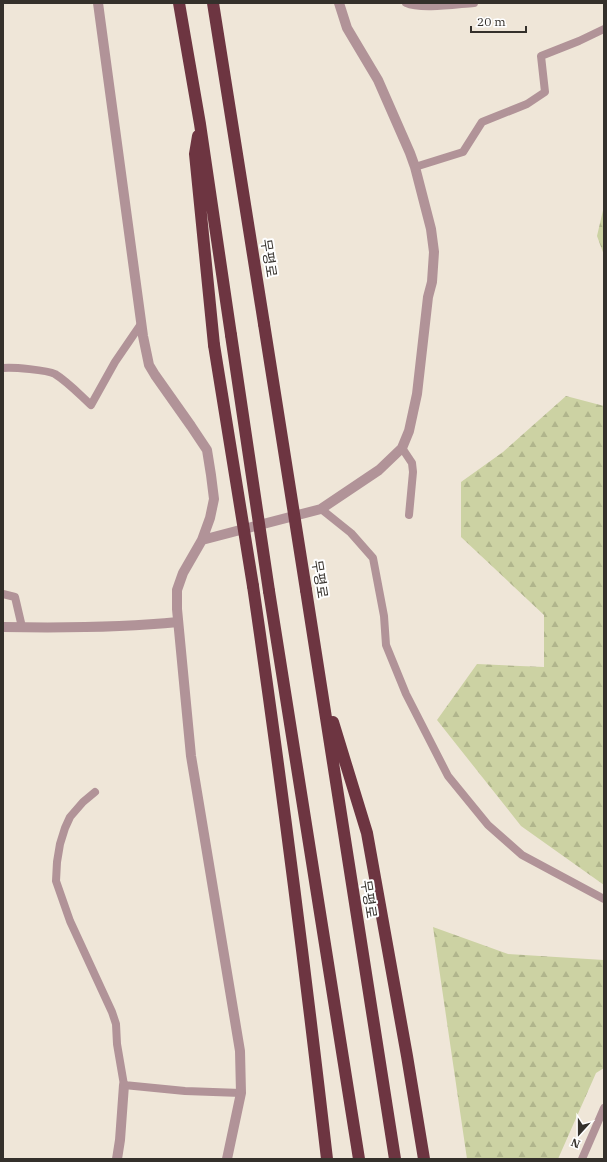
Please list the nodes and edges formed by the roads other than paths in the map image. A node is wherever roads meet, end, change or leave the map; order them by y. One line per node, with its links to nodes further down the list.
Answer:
1 (98, 3): 10 (street)
2 (179, 3): 8 (highway)
3 (213, 3): 20 (highway, 무평로, bridge)
4 (339, 3): 9 (street)
5 (406, 3): 6 (lane)
6 (474, 3)
7 (604, 29): 9 (lane)
8 (200, 124): 28 (highway, bridge); 29 (highway, bridge)
9 (415, 167): 12 (street)
10 (141, 324): 11 (lane); 15 (street)
11 (3, 368)
12 (402, 448): 13 (street); 14 (lane)
13 (322, 509): 15 (street); 22 (lane)
14 (409, 515)
15 (202, 540): 17 (street)
16 (3, 594): 19 (lane)
17 (178, 622): 19 (street); 24 (street)
18 (3, 627): 19 (street)
19 (22, 627)
20 (320, 680): 30 (highway, 무평로); 31 (highway)
21 (95, 792): 23 (lane)
22 (604, 898)
23 (124, 1085): 24 (lane); 26 (street)
24 (241, 1093): 27 (street)
25 (604, 1108): 32 (lane)
26 (117, 1159)
27 (227, 1159)
28 (327, 1159)
29 (359, 1159)
30 (395, 1159)
31 (424, 1159)
32 (582, 1159)

